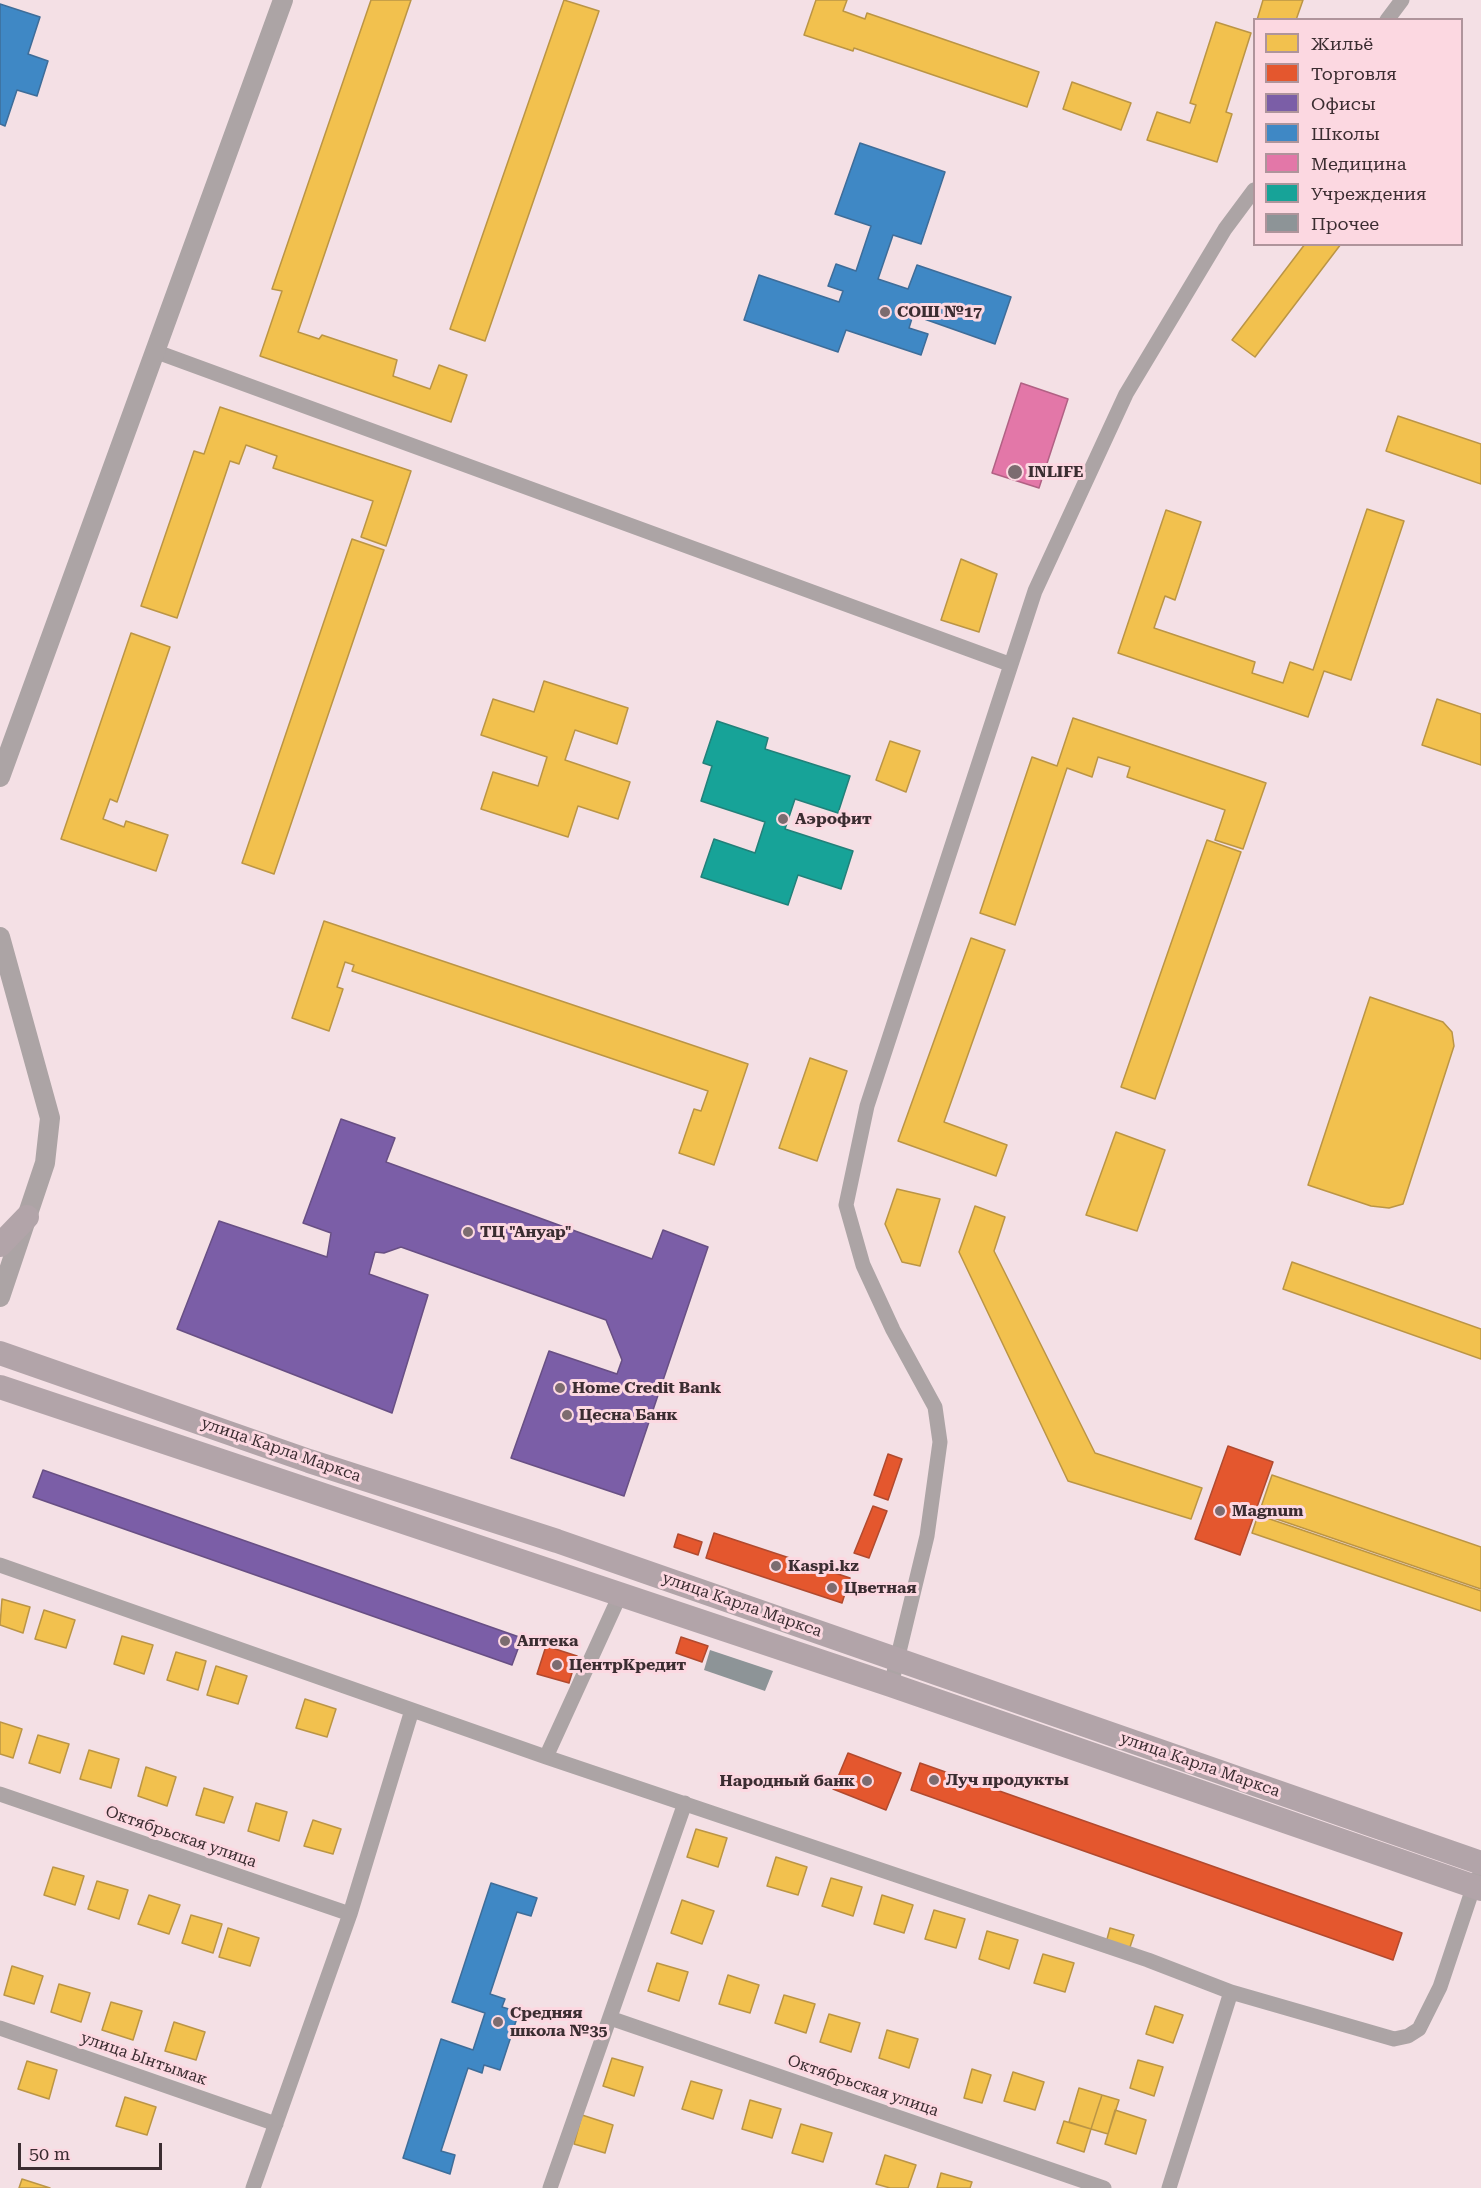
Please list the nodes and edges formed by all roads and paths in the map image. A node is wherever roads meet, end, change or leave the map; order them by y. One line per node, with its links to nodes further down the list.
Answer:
1 (283, 0): 5 (street)
2 (1402, 0): 3 (street)
3 (1388, 18)
4 (1253, 191): 6 (street)
5 (157, 352): 6 (street); 7 (street)
6 (1009, 664): 16 (street)
7 (0, 777)
8 (0, 937): 9 (street)
9 (27, 1217): 10 (main road); 11 (street)
10 (0, 1245)
11 (0, 1297)
12 (0, 1353): 16 (main road, улица Карла Маркса)
13 (0, 1387): 15 (main road, улица Карла Маркса)
14 (0, 1565): 18 (street)
15 (620, 1594): 17 (main road, улица Карла Маркса); 19 (street)
16 (897, 1659): 17 (street); 22 (main road, улица Карла Маркса)
17 (891, 1685): 22 (main road, улица Карла Маркса)
18 (412, 1710): 19 (street); 23 (street)
19 (546, 1756): 21 (street)
20 (0, 1794): 23 (street, Октябрьская улица)
21 (685, 1803): 24 (street); 25 (street)
22 (1479, 1876): 24 (street)
23 (350, 1914): 27 (street)
24 (1231, 1992): 31 (street)
25 (610, 2018): 29 (street); 30 (street, Октябрьская улица)
26 (0, 2028): 27 (street, улица Ынтымак)
27 (276, 2124): 28 (street)
28 (253, 2188)
29 (550, 2188)
30 (1104, 2188)
31 (1170, 2188)

